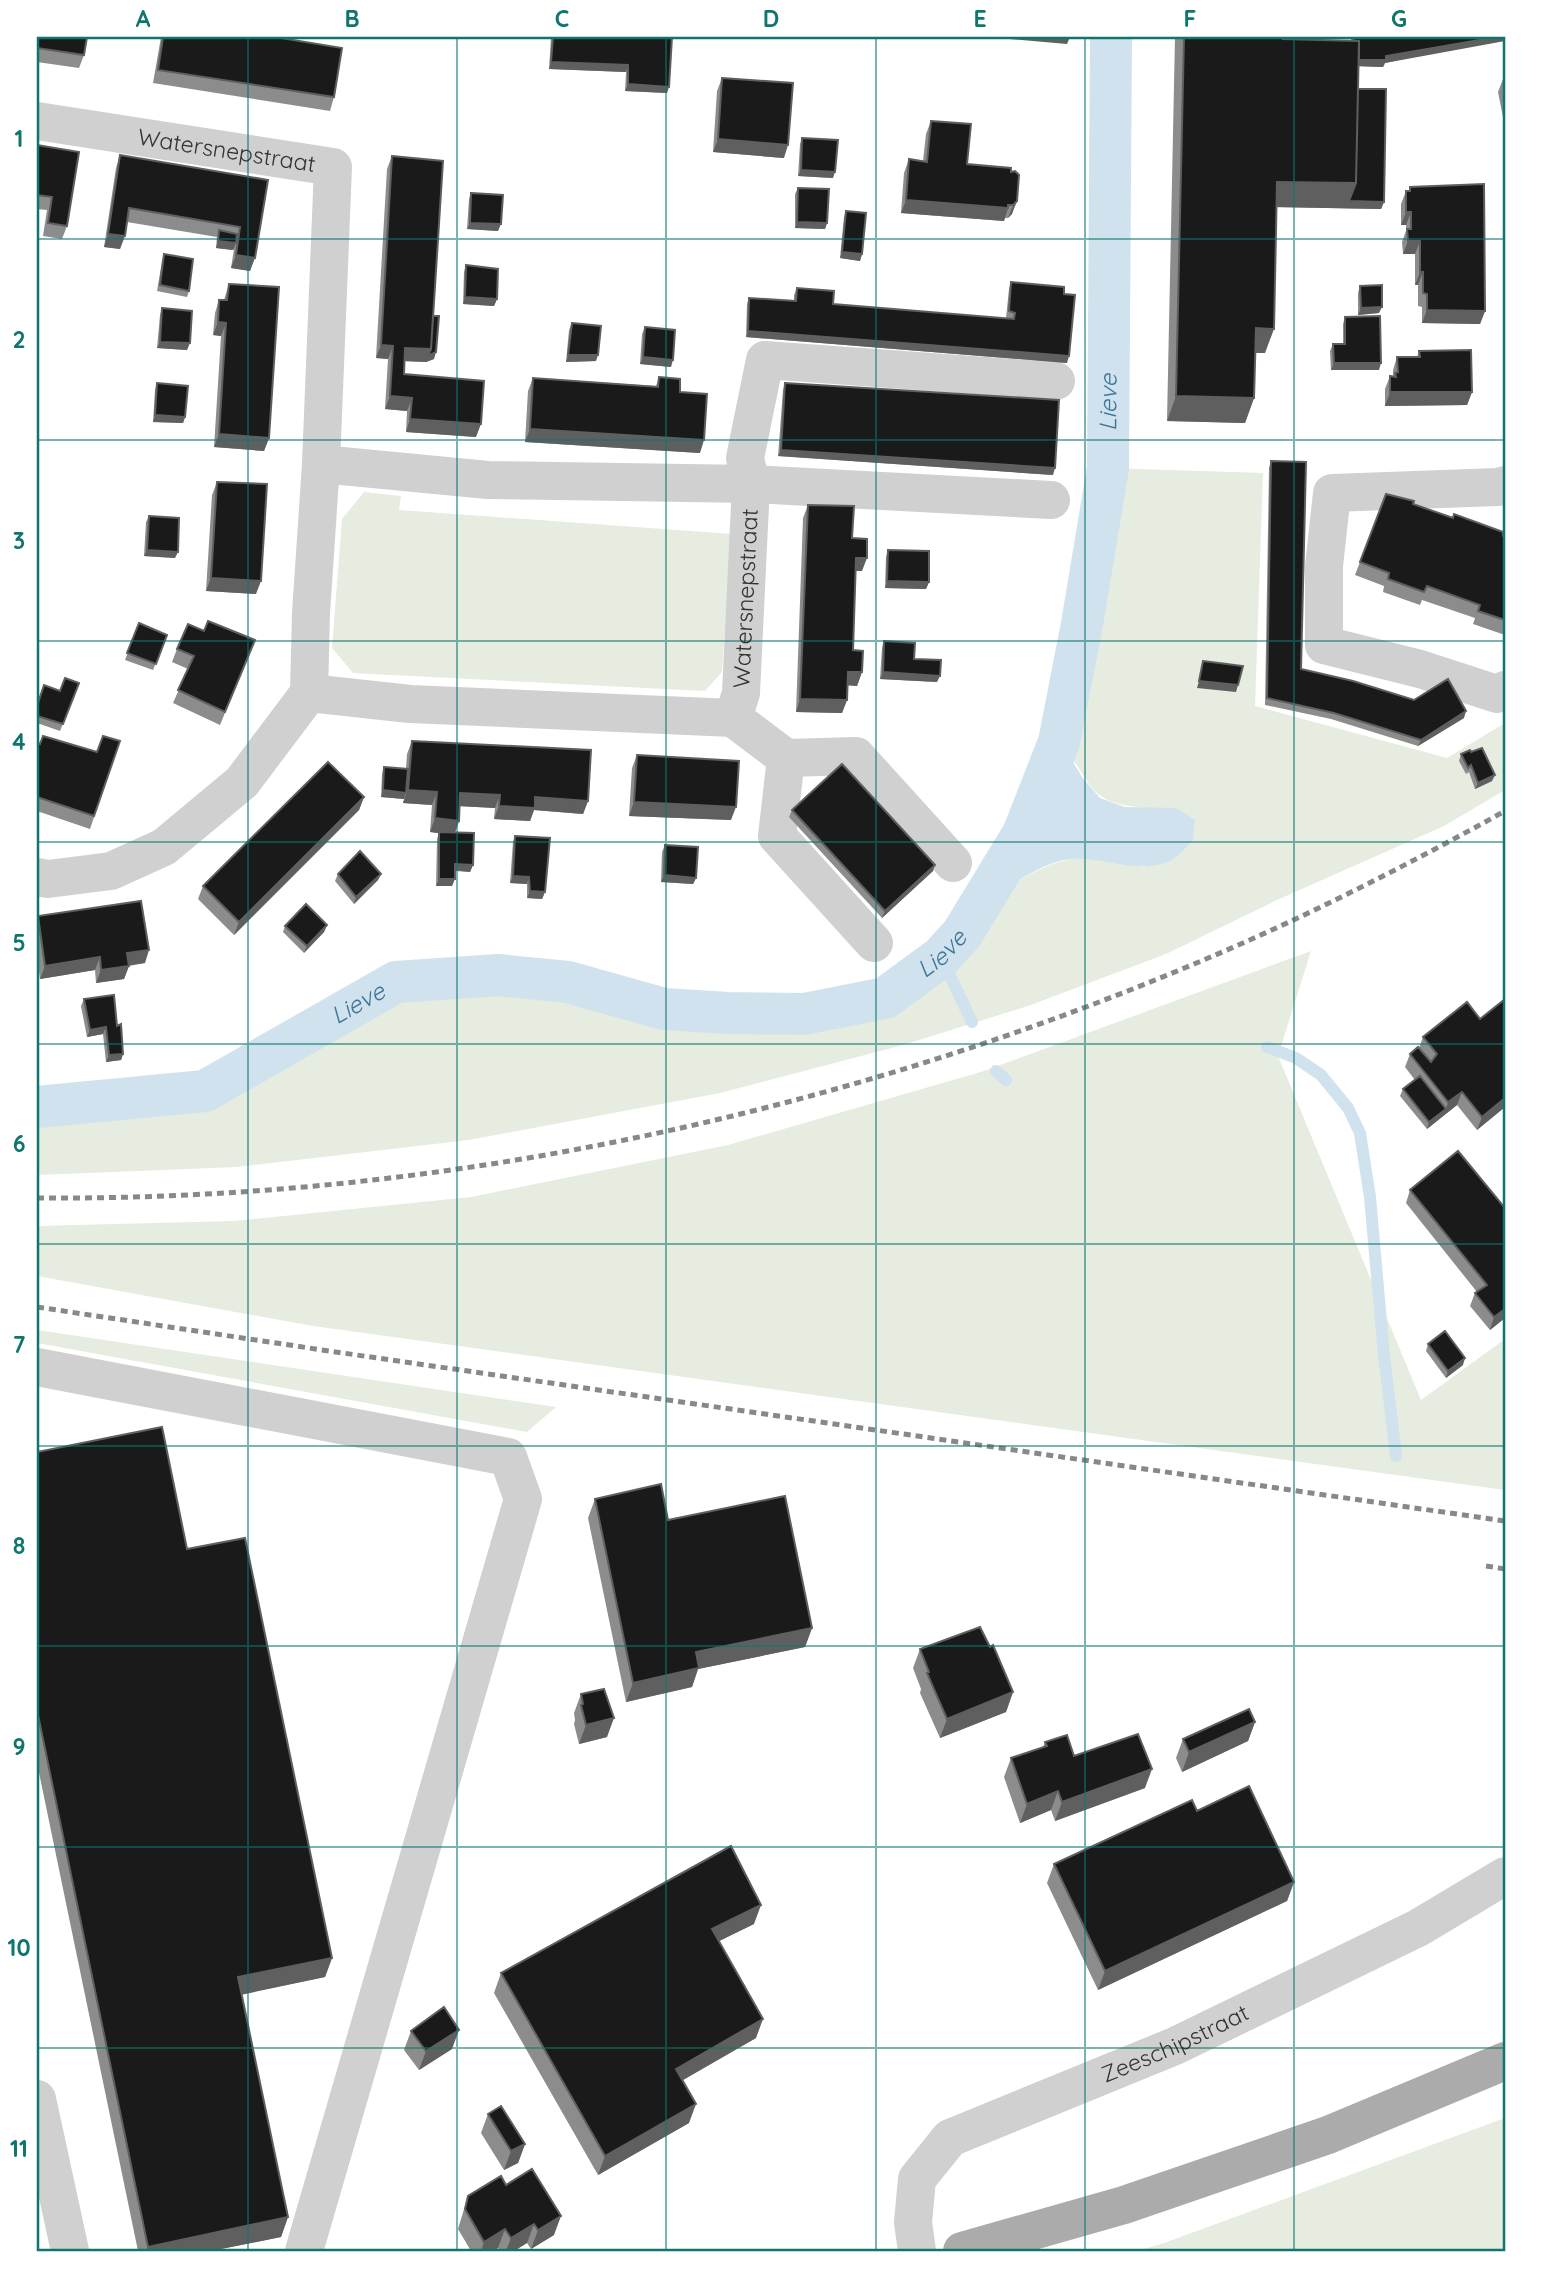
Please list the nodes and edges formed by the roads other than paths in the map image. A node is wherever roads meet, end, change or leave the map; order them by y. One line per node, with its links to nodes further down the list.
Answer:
1 (37, 121): 3 (street, Watersnepstraat)
2 (1056, 381): 4 (street)
3 (321, 464): 4 (street, Watersnepstraat); 8 (street, Watersnepstraat)
4 (751, 484): 6 (street); 9 (street, Watersnepstraat)
5 (1505, 485): 7 (street)
6 (1051, 500)
7 (1505, 690)
8 (309, 692): 9 (street, Watersnepstraat); 12 (street)
9 (733, 718): 10 (street)
10 (786, 758): 11 (street); 13 (street)
11 (953, 863)
12 (37, 877)
13 (874, 943)
14 (37, 1367): 19 (street)
15 (1505, 1876): 20 (street, Zeeschipstraat)
16 (1505, 2061): 21 (main road)
17 (37, 2099): 18 (street)
18 (70, 2251)
19 (304, 2251)
20 (917, 2251)
21 (962, 2251)

